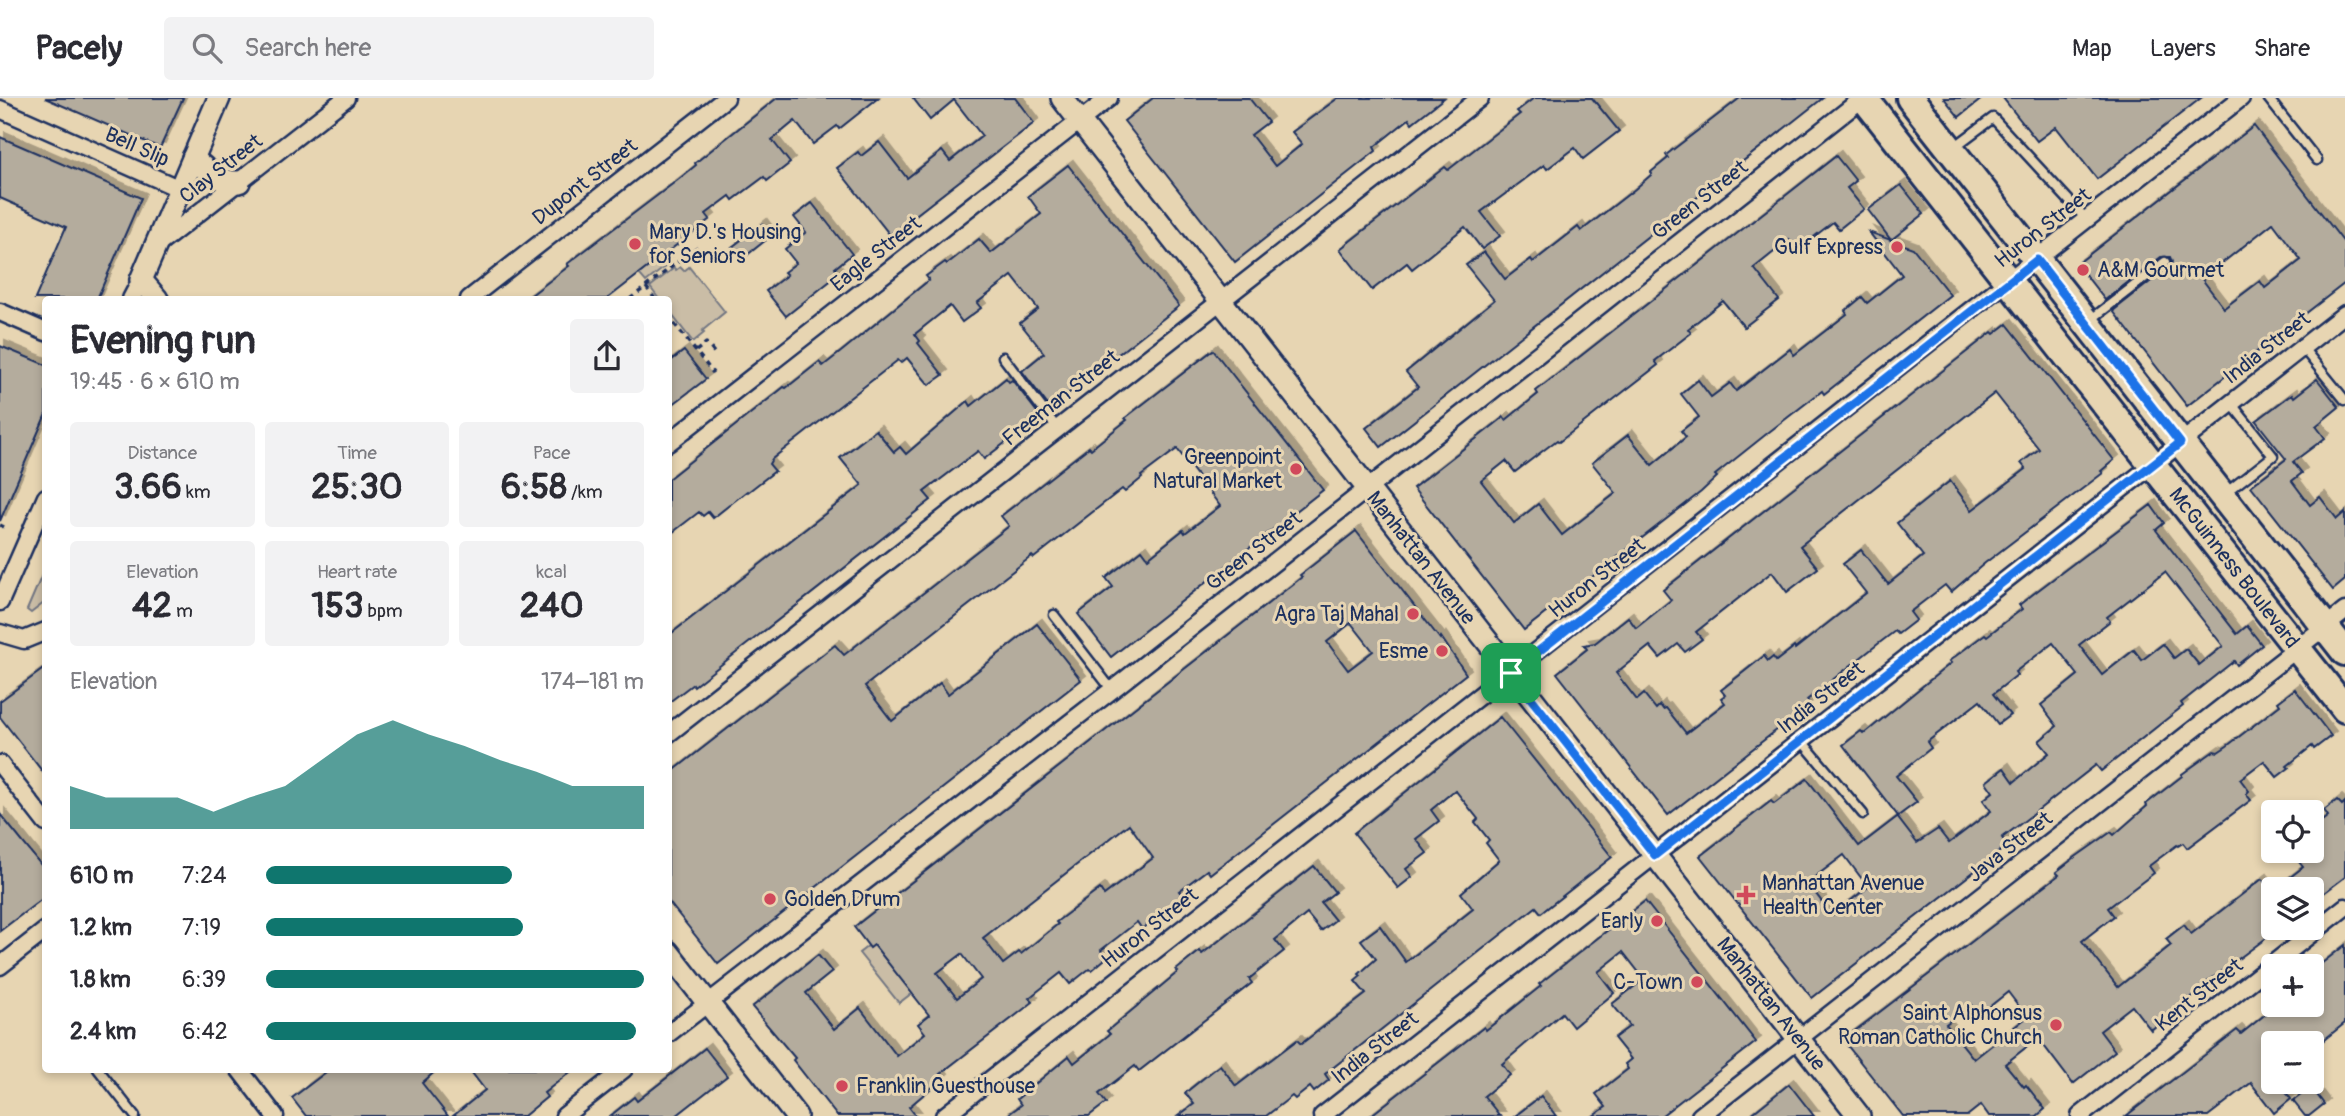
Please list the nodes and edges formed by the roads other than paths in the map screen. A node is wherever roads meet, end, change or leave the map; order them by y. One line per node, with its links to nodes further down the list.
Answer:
1 (219, 98): 14 (street)
2 (346, 98): 16 (street, Clay Street)
3 (726, 98): 26 (street, Dupont Street)
4 (1062, 98): 12 (street, Manhattan Avenue)
5 (1108, 98): 12 (street, Eagle Street)
6 (1480, 98): 27 (street, Freeman Street)
7 (1864, 98): 23 (main road, McGuinness Boulevard); 40 (street, Green Street)
8 (1910, 98): 13 (main road, McGuinness Boulevard)
9 (2242, 98): 18 (street, Huron Street)
10 (2268, 98): 15 (lane)
11 (0, 109): 17 (street, Bell Slip)
12 (1079, 121): 27 (street, Manhattan Avenue); 37 (street, Eagle Street)
13 (1951, 150): 18 (lane); 20 (main road, McGuinness Boulevard)
14 (193, 158): 16 (street); 17 (street)
15 (2317, 159)
16 (239, 182): 19 (street, Clay Street)
17 (180, 190): 19 (street)
18 (2087, 220): 20 (street, Huron Street)
19 (155, 247): 22 (street)
20 (2037, 260): 23 (street, Huron Street); 30 (main road, McGuinness Boulevard)
21 (2165, 262): 30 (lane)
22 (141, 279): 24 (street); 25 (street)
23 (2009, 282): 39 (main road, McGuinness Boulevard); 50 (street, Huron Street)
24 (132, 296)
25 (155, 296)
26 (473, 296)
27 (1220, 301): 36 (street, Freeman Street); 40 (street, Manhattan Avenue)
28 (0, 312): 31 (street)
29 (2345, 314): 32 (street, India Street)
30 (2087, 323): 38 (main road, McGuinness Boulevard)
31 (42, 330)
32 (2302, 347): 34 (lane); 35 (street, India Street)
33 (1003, 357): 36 (lane)
34 (2345, 400)
35 (2231, 403): 38 (street, India Street); 41 (lane)
36 (1056, 428): 53 (street, Freeman Street)
37 (672, 440)
38 (2180, 443): 39 (street, India Street); 41 (main road, McGuinness Boulevard)
39 (2153, 465): 48 (main road, McGuinness Boulevard); 54 (street, India Street)
40 (1367, 488): 50 (street, Manhattan Avenue); 51 (street, Green Street)
41 (2222, 496): 45 (main road, McGuinness Boulevard)
42 (42, 507): 43 (street)
43 (0, 602)
44 (1054, 615): 51 (lane)
45 (2335, 619): 48 (street, Java Street); 49 (main road, McGuinness Boulevard)
46 (42, 633): 47 (street)
47 (0, 634)
48 (2297, 649): 52 (main road, McGuinness Boulevard); 65 (street, Java Street)
49 (2345, 652)
50 (1511, 673): 58 (street, Manhattan Avenue); 73 (street, Huron Street)
51 (1112, 690): 63 (street, Green Street)
52 (2345, 709)
53 (672, 731)
54 (1801, 740): 56 (lane); 58 (street, India Street)
55 (0, 764): 57 (street)
56 (1863, 814)
57 (42, 818)
58 (1655, 855): 65 (street, Manhattan Avenue); 74 (street, India Street)
59 (2345, 907): 77 (street, Kent Street)
60 (42, 933): 62 (street)
61 (672, 957): 63 (street)
62 (0, 966)
63 (708, 1003): 64 (street, Green Street); 72 (street)
64 (672, 1031)
65 (1798, 1039): 75 (street, Java Street); 76 (street, Manhattan Avenue)
66 (101, 1073): 69 (lane)
67 (243, 1073): 70 (street)
68 (619, 1073): 71 (street)
69 (135, 1116)
70 (275, 1116)
71 (564, 1116)
72 (796, 1116)
73 (944, 1116)
74 (1322, 1116)
75 (1700, 1116)
76 (1859, 1116)
77 (2080, 1116)

